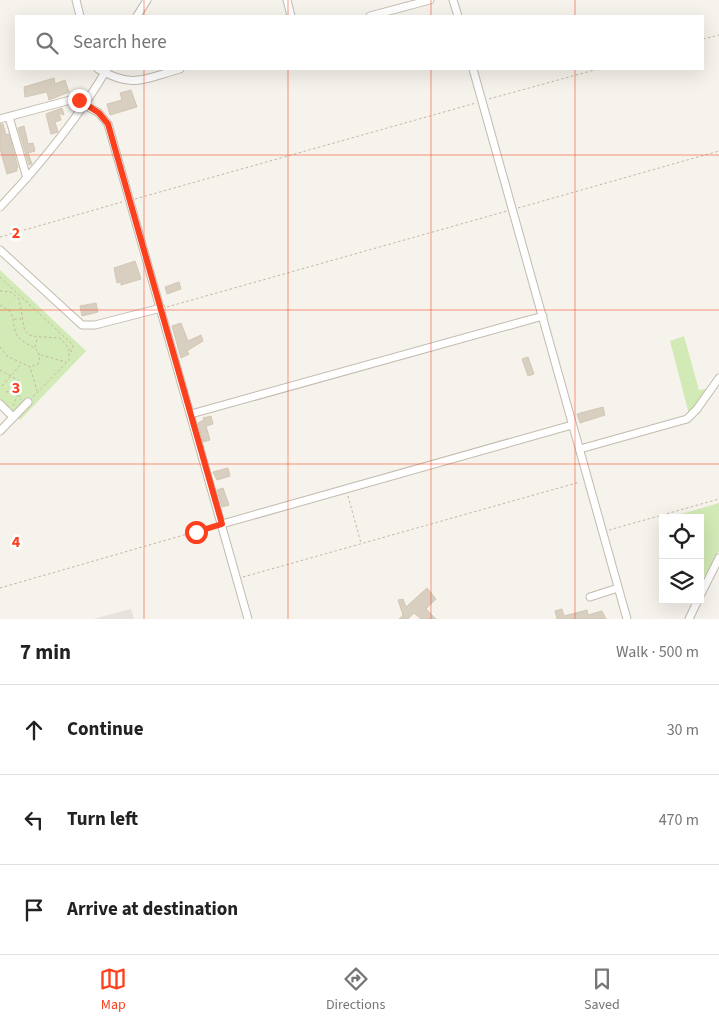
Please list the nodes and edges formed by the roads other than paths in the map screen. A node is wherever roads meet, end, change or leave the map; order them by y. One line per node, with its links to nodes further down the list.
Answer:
1 (76, 0): 6 (street)
2 (147, 0): 7 (street)
3 (287, 0): 8 (street)
4 (430, 0): 9 (street)
5 (453, 0): 10 (street)
6 (80, 15)
7 (138, 15)
8 (291, 15)
9 (374, 15)
10 (458, 15)
11 (103, 70): 12 (street); 14 (street)
12 (176, 70)
13 (473, 70): 21 (street)
14 (85, 104): 15 (street); 17 (street); 20 (street)
15 (9, 116): 16 (street); 17 (street)
16 (0, 119)
17 (27, 178): 18 (street)
18 (0, 207)
19 (0, 250): 20 (street)
20 (161, 308): 25 (street)
21 (543, 316): 25 (street); 27 (street)
22 (719, 378): 29 (street)
23 (28, 402): 26 (street)
24 (0, 404): 26 (street)
25 (192, 414): 30 (street)
26 (13, 417): 28 (street)
27 (572, 425): 29 (street); 30 (street)
28 (0, 431)
29 (580, 449): 32 (street)
30 (222, 524): 36 (street)
31 (719, 558): 33 (street)
32 (618, 588): 34 (street); 37 (street)
33 (704, 588)
34 (590, 597)
35 (696, 604): 38 (street)
36 (248, 619)
37 (628, 619)
38 (689, 619)

